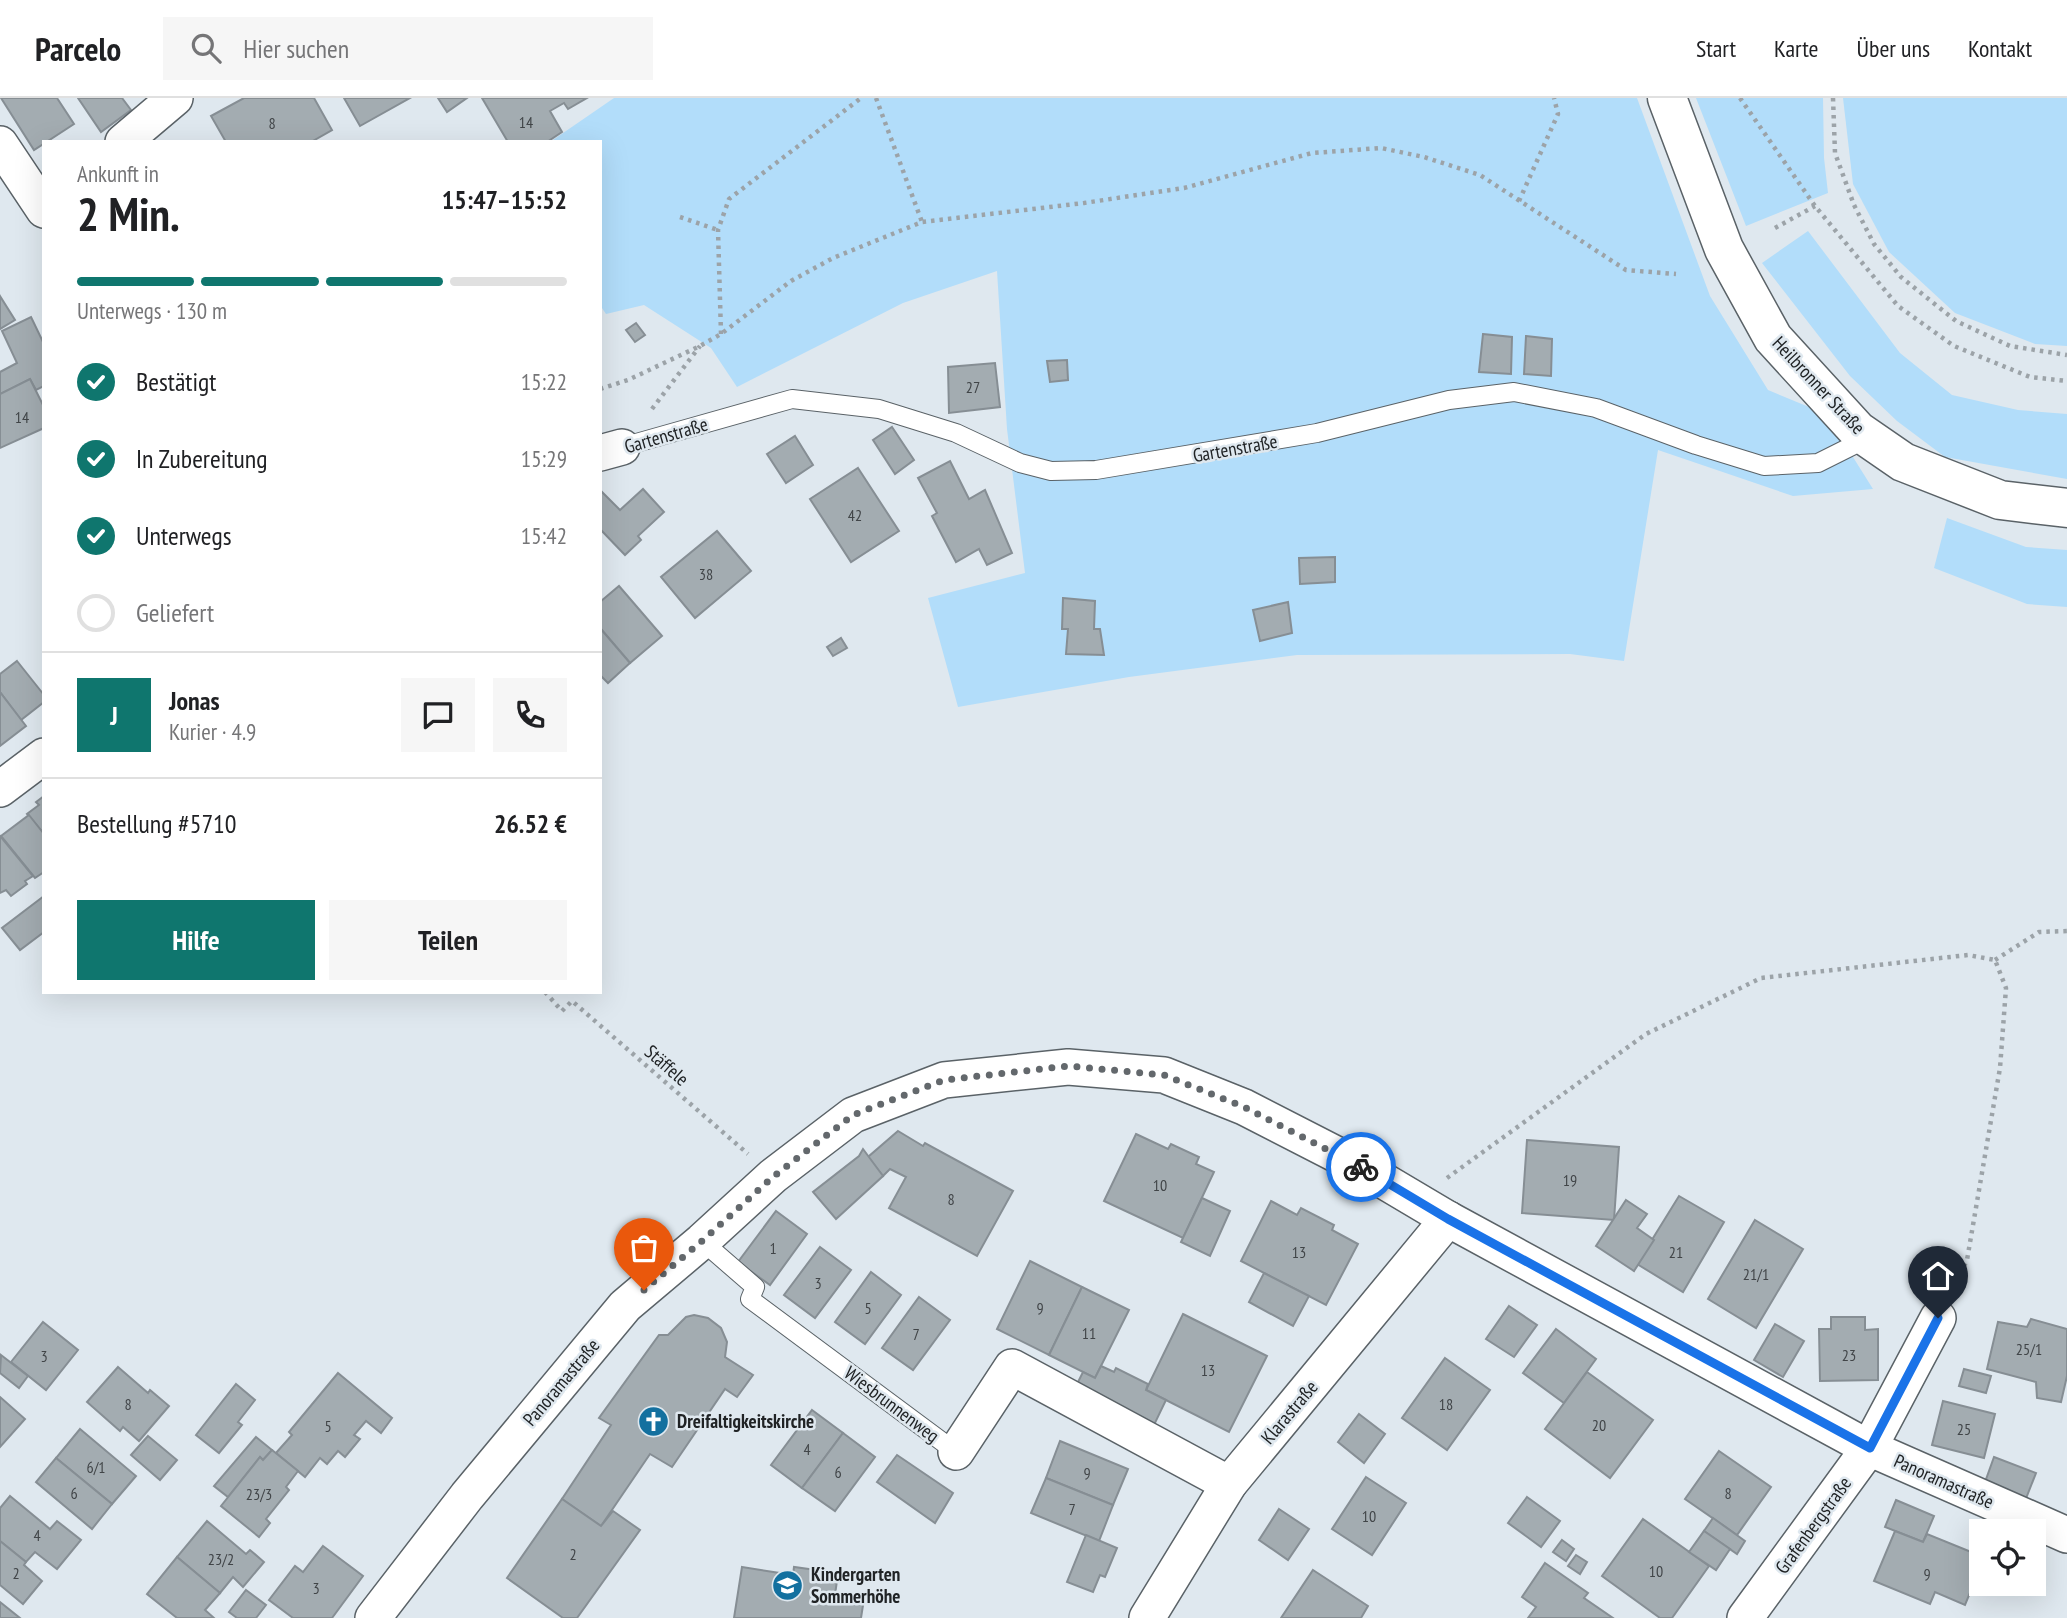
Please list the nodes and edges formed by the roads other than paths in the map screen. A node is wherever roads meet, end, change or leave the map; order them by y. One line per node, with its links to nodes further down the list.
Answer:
1 (175, 98): 3 (street)
2 (1667, 98): 6 (main road, Heilbronner Straße)
3 (125, 140)
4 (0, 144): 5 (street)
5 (42, 207)
6 (1868, 438): 7 (lane, Gartenstraße); 8 (main road, Heilbronner Straße)
7 (611, 450)
8 (2067, 508)
9 (42, 758): 10 (street)
10 (0, 789)
11 (1448, 1219): 12 (street, Panoramastraße); 14 (street, Panoramastraße); 16 (street, Klarastraße)
12 (702, 1241): 15 (lane, Wiesbrunnenweg); 18 (street, Panoramastraße)
13 (1938, 1318): 14 (street, Grafenbergstraße)
14 (1870, 1448): 17 (street, Panoramastraße); 20 (street, Grafenbergstraße)
15 (956, 1452): 16 (street, Wiesbrunnenweg)
16 (1229, 1484): 19 (street, Klarastraße)
17 (2067, 1535)
18 (373, 1618)
19 (1147, 1618)
20 (1745, 1618)

